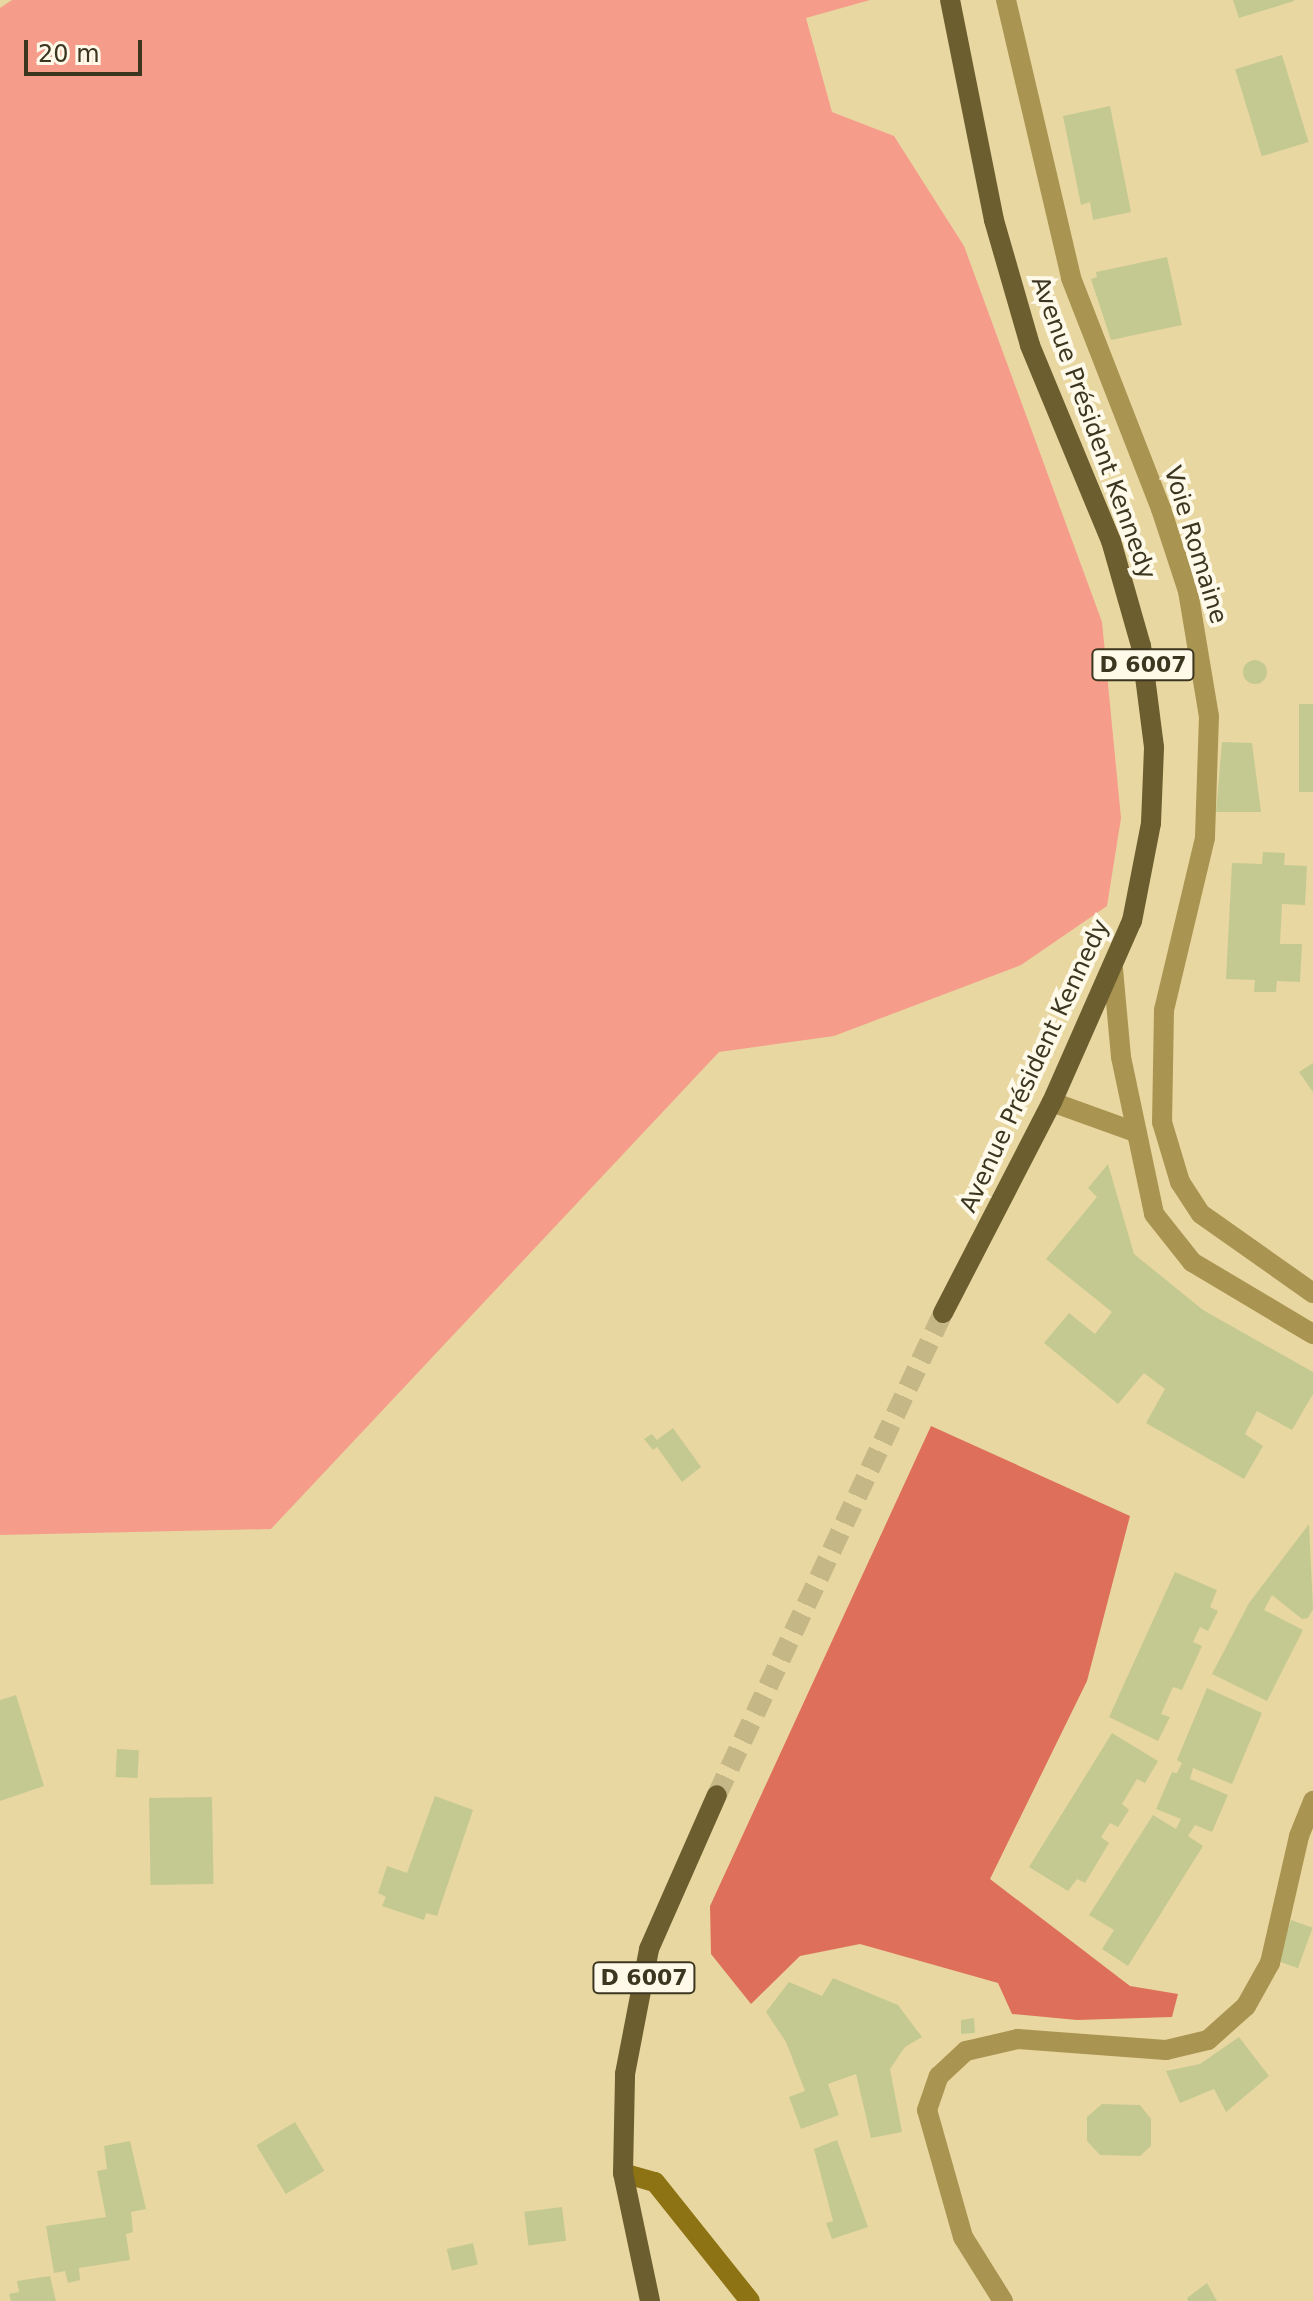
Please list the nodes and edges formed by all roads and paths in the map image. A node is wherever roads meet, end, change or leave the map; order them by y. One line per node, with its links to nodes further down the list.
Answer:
1 (950, 0): 3 (main road, Avenue Président Kennedy / D 6007)
2 (1006, 0): 6 (street, Voie Romaine)
3 (1113, 969): 4 (main road, Avenue Président Kennedy / D 6007); 5 (street)
4 (1052, 1102): 5 (street); 7 (main road, Avenue Président Kennedy / D 6007)
5 (1135, 1132): 8 (street)
6 (1313, 1293)
7 (943, 1313)
8 (1313, 1334)
9 (717, 1795): 11 (main road, D 6007)
10 (1313, 1801): 14 (street)
11 (623, 2173): 12 (main road, D 6007); 13 (main road)
12 (650, 2301)
13 (750, 2301)
14 (1003, 2301)

